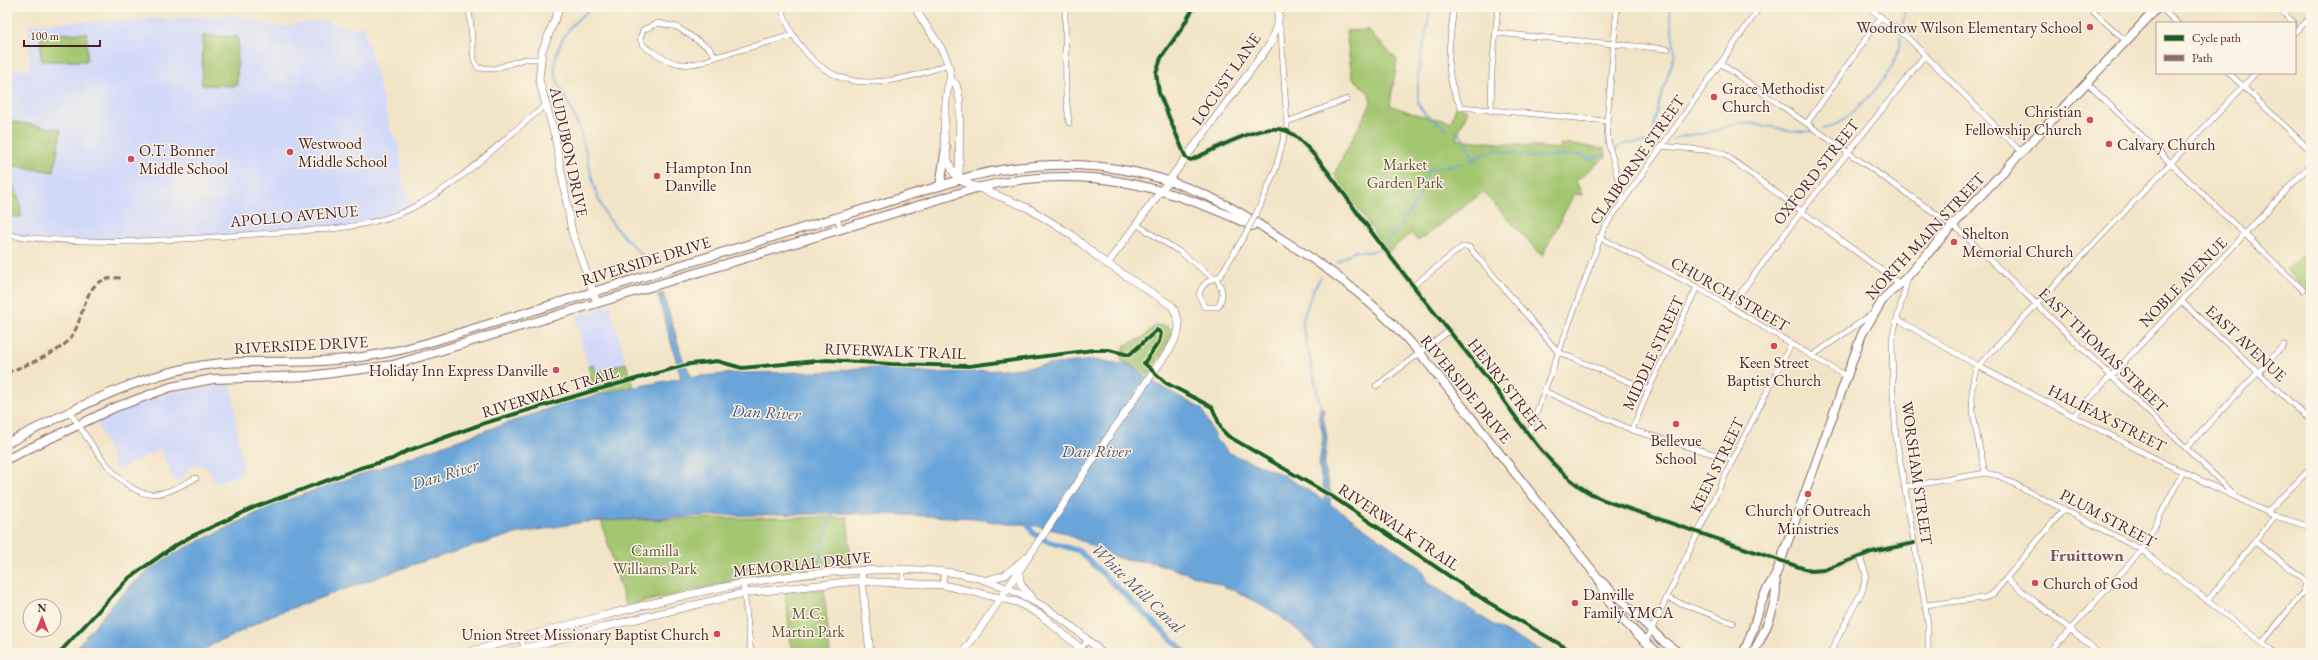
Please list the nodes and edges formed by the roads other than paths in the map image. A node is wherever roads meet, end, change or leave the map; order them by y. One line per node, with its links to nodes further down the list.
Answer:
1 (469, 7): 31 (street)
2 (560, 7): 31 (main road, AUDUBON DRIVE)
3 (781, 7): 25 (street)
4 (916, 7): 33 (main road)
5 (1066, 7): 44 (street)
6 (1194, 7): 53 (street)
7 (1279, 7): 18 (main road, LOCUST LANE)
8 (1454, 7): 41 (street)
9 (1498, 7): 24 (street)
10 (1617, 7): 26 (street)
11 (1760, 7): 32 (street, CLAIBORNE STREET)
12 (1868, 7): 16 (street)
13 (2088, 7): 27 (street)
14 (2159, 7): 19 (street); 27 (main road, NORTH MAIN STREET)
15 (2277, 7): 20 (street)
16 (1881, 16): 29 (street); 45 (street)
17 (2311, 16): 22 (street)
18 (1278, 22): 43 (street); 53 (main road, LOCUST LANE)
19 (2176, 22)
20 (2294, 22)
21 (2296, 24): 22 (street)
22 (2300, 28): 23 (street)
23 (2296, 31)
24 (1496, 33): 26 (street); 41 (street)
25 (793, 35): 30 (street); 33 (street)
26 (1614, 42): 28 (street); 42 (street)
27 (2127, 42): 37 (main road, NORTH MAIN STREET)
28 (1668, 49)
29 (1925, 55): 51 (street, OXFORD STREET); 52 (street)
30 (716, 57): 30 (street)
31 (540, 59): 40 (main road, AUDUBON DRIVE)
32 (1720, 63): 45 (street, EAST THOMAS STREET); 47 (street, CLAIBORNE STREET)
33 (948, 64): 36 (main road)
34 (2231, 74): 38 (street)
35 (2255, 74): 38 (street)
36 (951, 80): 48 (main road); 49 (main road)
37 (2088, 83): 52 (main road, NORTH MAIN STREET); 54 (street)
38 (2244, 86): 50 (street); 54 (street)
39 (1346, 99): 43 (street)
40 (545, 106): 68 (street, APOLLO AVENUE); 80 (main road, AUDUBON DRIVE)
41 (1491, 111): 42 (street)
42 (1607, 121): 61 (street)
43 (1287, 122): 46 (street)
44 (1069, 123)
45 (1807, 123): 51 (street, EAST THOMAS STREET)
46 (1286, 130): 53 (street); 75 (street, bridge); 77 (street, HENRY STREET)
47 (1661, 146): 61 (street, CLAIBORNE STREET); 62 (street)
48 (946, 147): 49 (main road); 56 (main road); 58 (main road)
49 (959, 147): 56 (main road)
50 (2311, 151)
51 (1849, 152): 62 (street, OXFORD STREET); 65 (street, EAST THOMAS STREET)
52 (2022, 153): 65 (main road, NORTH MAIN STREET)
53 (1186, 158): 57 (main road, LOCUST LANE)
54 (2171, 163): 67 (street); 83 (street)
55 (2311, 164): 67 (street, NOBLE AVENUE)
56 (959, 180): 57 (main road, RIVERSIDE DRIVE); 58 (main road, RIVERSIDE DRIVE); 59 (main road)
57 (1168, 181): 60 (main road, LOCUST LANE); 70 (main road, RIVERSIDE DRIVE)
58 (940, 186): 63 (main road, RIVERSIDE DRIVE)
59 (976, 188): 60 (main road, RIVERSIDE DRIVE); 66 (main road, RIVERSIDE DRIVE); 72 (main road)
60 (1161, 190): 64 (main road, LOCUST LANE); 70 (main road, RIVERSIDE DRIVE)
61 (1623, 198): 69 (street, CLAIBORNE STREET)
62 (1802, 211): 76 (street); 84 (street, OXFORD STREET)
63 (837, 218): 66 (street); 71 (main road, RIVERSIDE DRIVE)
64 (1136, 224): 72 (main road, LOCUST LANE); 75 (street)
65 (1953, 225): 74 (main road, NORTH MAIN STREET); 83 (street, EAST THOMAS STREET)
66 (841, 229): 73 (main road, RIVERSIDE DRIVE)
67 (2246, 234): 79 (street); 81 (street, NOBLE AVENUE)
68 (7, 235)
69 (1599, 237): 78 (street, CHURCH STREET); 90 (street, CLAIBORNE STREET)
70 (1287, 242): 91 (main road, RIVERSIDE DRIVE)
71 (688, 263): 73 (street); 80 (main road, RIVERSIDE DRIVE)
72 (1107, 264): 124 (main road)
73 (692, 275): 82 (main road, RIVERSIDE DRIVE)
74 (1909, 275): 76 (main road, NORTH MAIN STREET); 86 (street, WORSHAM STREET)
75 (1214, 278): 75 (street)
76 (1900, 284): 85 (main road, NORTH MAIN STREET)
77 (1413, 286): 87 (street, HENRY STREET); 90 (street)
78 (1697, 288): 84 (street, CHURCH STREET); 98 (street, MIDDLE STREET)
79 (2303, 290)
80 (592, 292): 82 (main road, AUDUBON DRIVE); 100 (main road, RIVERSIDE DRIVE)
81 (2182, 302): 94 (street, EAST AVENUE); 95 (street, NOBLE AVENUE)
82 (596, 303): 103 (main road, RIVERSIDE DRIVE)
83 (2036, 304): 93 (street); 95 (street, EAST THOMAS STREET)
84 (1730, 307): 88 (street, CHURCH STREET)
85 (1872, 314): 92 (street); 96 (main road, NORTH MAIN STREET)
86 (1897, 319): 93 (street, HALIFAX STREET); 114 (street, WORSHAM STREET)
87 (1449, 331): 91 (street); 105 (street, HENRY STREET)
88 (1791, 344): 92 (street, CHURCH STREET); 109 (street, KEEN STREET)
89 (2284, 345): 94 (street)
90 (1558, 352): 98 (street); 99 (street, CLAIBORNE STREET)
91 (1420, 353): 97 (street); 132 (main road, RIVERSIDE DRIVE)
92 (1812, 356): 96 (street, CHURCH STREET)
93 (1978, 366): 101 (street, HALIFAX STREET); 112 (street)
94 (2258, 372): 102 (street, EAST AVENUE); 107 (street)
95 (2110, 375): 101 (street, NOBLE AVENUE); 107 (street, EAST THOMAS STREET)
96 (1847, 377): 126 (main road, NORTH MAIN STREET)
97 (1376, 386)
98 (1649, 390): 104 (street, MIDDLE STREET)
99 (1544, 391): 104 (street); 105 (street, CLAIBORNE STREET)
100 (70, 412): 103 (street); 106 (main road, RIVERSIDE DRIVE)
101 (2073, 416): 111 (street, HALIFAX STREET)
102 (2311, 421)
103 (79, 425): 108 (main road, RIVERSIDE DRIVE); 113 (street)
104 (1632, 430): 109 (street)
105 (1529, 433): 120 (street, HENRY STREET)
106 (7, 443)
107 (2186, 448): 115 (street, EAST THOMAS STREET)
108 (7, 459)
109 (1733, 460): 120 (street, KEEN STREET)
110 (2311, 468): 117 (street)
111 (2183, 472): 115 (street, HALIFAX STREET); 123 (street)
112 (1985, 473): 114 (street, PLUM STREET); 116 (street, PLUM STREET)
113 (196, 478)
114 (1904, 487): 122 (street, WORSHAM STREET)
115 (2234, 494): 117 (street, HALIFAX STREET)
116 (2064, 509): 123 (street, PLUM STREET); 133 (street)
117 (2267, 512): 118 (street, HALIFAX STREET)
118 (2275, 516): 119 (street, HALIFAX STREET); 121 (street)
119 (2311, 527)
120 (1698, 533): 126 (street, HENRY STREET); 142 (street, KEEN STREET)
121 (2254, 542): 143 (street); 152 (street)
122 (1914, 543): 125 (street, HENRY STREET); 145 (street, WORSHAM STREET)
123 (2142, 550): 143 (street, PLUM STREET); 147 (street)
124 (1030, 555): 130 (main road); 134 (main road)
125 (1860, 557): 126 (street, HENRY STREET); 165 (street)
126 (1780, 561): 131 (main road, NORTH MAIN STREET)
127 (861, 570): 128 (main road, MEMORIAL DRIVE); 135 (main road); 136 (main road, MEMORIAL DRIVE)
128 (903, 570): 129 (main road, MEMORIAL DRIVE); 137 (street)
129 (944, 571): 134 (main road, MEMORIAL DRIVE); 138 (street)
130 (1019, 574): 139 (main road); 144 (main road)
131 (1775, 577): 163 (main road, NORTH MAIN STREET); 164 (main road, NORTH MAIN STREET)
132 (1599, 579): 148 (main road, RIVERSIDE DRIVE); 151 (main road, RIVERSIDE DRIVE)
133 (2007, 579): 145 (street); 147 (street)
134 (983, 580): 139 (main road, MEMORIAL DRIVE)
135 (863, 581): 137 (main road, MEMORIAL DRIVE); 140 (main road, MEMORIAL DRIVE); 158 (main road)
136 (742, 582): 140 (street); 149 (main road, MEMORIAL DRIVE)
137 (903, 582): 138 (main road, MEMORIAL DRIVE)
138 (943, 585): 141 (main road, MEMORIAL DRIVE)
139 (1008, 589): 141 (main road); 144 (main road, MEMORIAL DRIVE)
140 (744, 593): 153 (main road, MEMORIAL DRIVE); 157 (street)
141 (1002, 598): 154 (main road, MEMORIAL DRIVE); 159 (main road)
142 (1667, 598): 146 (street); 148 (street, KEEN STREET)
143 (2208, 600): 152 (street, PLUM STREET)
144 (1038, 602): 150 (main road, MEMORIAL DRIVE)
145 (1925, 605): 166 (street, WORSHAM STREET)
146 (1733, 623)
147 (2069, 629): 167 (street); 168 (street)
148 (1651, 630): 151 (street, KEEN STREET); 162 (main road, RIVERSIDE DRIVE)
149 (521, 638): 153 (street); 155 (main road, MEMORIAL DRIVE)
150 (1088, 640): 154 (street); 160 (main road, MEMORIAL DRIVE)
151 (1646, 641): 161 (main road, RIVERSIDE DRIVE)
152 (2262, 643): 169 (street, PLUM STREET)
153 (526, 651): 156 (main road, MEMORIAL DRIVE)
154 (1081, 651)
155 (465, 653)
156 (508, 653)
157 (751, 653)
158 (870, 653)
159 (963, 653)
160 (1102, 653)
161 (1658, 653)
162 (1679, 653)
163 (1743, 653)
164 (1753, 653)
165 (1830, 653)
166 (1928, 653)
167 (2049, 653)
168 (2100, 653)
169 (2275, 653)

